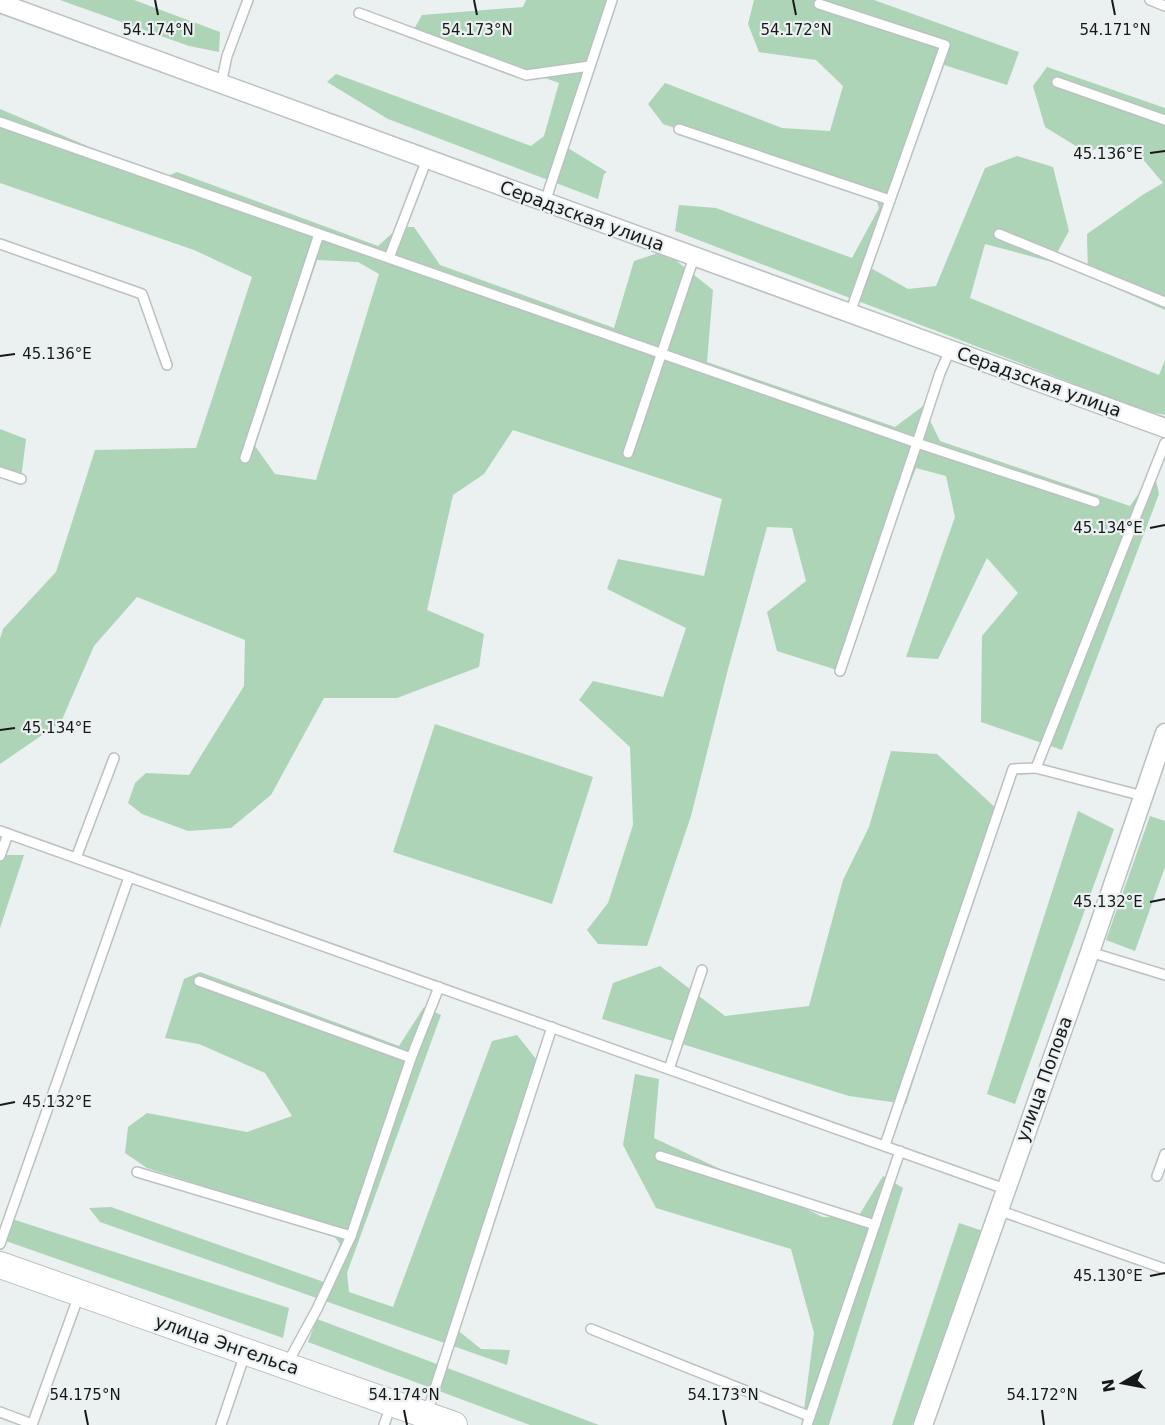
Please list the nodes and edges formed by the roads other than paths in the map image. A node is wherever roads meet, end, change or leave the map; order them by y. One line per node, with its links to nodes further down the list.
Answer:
1 (248, 0): 10 (lane)
2 (612, 0): 8 (lane)
3 (1150, 0): 6 (lane)
4 (0, 3): 10 (street, Серадзская улица)
5 (819, 4): 15 (lane)
6 (1165, 6)
7 (360, 13): 8 (lane)
8 (590, 66): 16 (lane)
9 (1057, 82): 11 (lane)
10 (221, 84): 14 (street, Серадзская улица)
11 (1165, 120)
12 (0, 122): 17 (lane)
13 (680, 129): 15 (lane)
14 (428, 159): 16 (street, Серадзская улица); 21 (lane)
15 (890, 200): 23 (lane)
16 (545, 202): 20 (street, Серадзская улица)
17 (319, 234): 21 (lane); 31 (lane)
18 (999, 234): 22 (lane)
19 (0, 244): 26 (lane)
20 (694, 257): 23 (street, Серадзская улица); 25 (lane)
21 (389, 258): 25 (lane)
22 (1165, 303)
23 (850, 313): 24 (street, Серадзская улица)
24 (950, 350): 27 (street, Серадзская улица); 28 (lane)
25 (661, 354): 28 (lane); 30 (lane)
26 (167, 365)
27 (1165, 428)
28 (917, 443): 34 (lane); 35 (lane)
29 (1165, 443): 38 (lane)
30 (628, 453)
31 (245, 458)
32 (0, 472): 33 (lane)
33 (21, 479)
34 (1095, 502)
35 (840, 670)
36 (1163, 743): 39 (street, улица Попова)
37 (114, 758): 42 (lane)
38 (1036, 768): 39 (lane); 52 (lane)
39 (1143, 796): 44 (street, улица Попова)
40 (4, 832): 41 (lane); 42 (lane)
41 (0, 856)
42 (76, 858): 43 (lane)
43 (129, 877): 48 (lane); 62 (lane)
44 (1090, 952): 46 (lane); 58 (street, улица Попова)
45 (702, 970): 51 (lane)
46 (1165, 975)
47 (199, 981): 50 (lane)
48 (439, 987): 49 (lane); 50 (lane)
49 (552, 1027): 51 (lane); 71 (lane)
50 (411, 1058): 61 (lane)
51 (669, 1069): 52 (lane)
52 (885, 1145): 53 (lane)
53 (900, 1151): 58 (lane); 60 (lane)
54 (1165, 1154): 57 (lane)
55 (660, 1156): 60 (lane)
56 (137, 1172): 61 (lane)
57 (1157, 1176)
58 (1005, 1189): 59 (street, улица Попова)
59 (998, 1210): 64 (lane); 76 (street, улица Попова)
60 (875, 1225): 72 (lane)
61 (351, 1236): 68 (lane)
62 (0, 1244)
63 (0, 1265): 65 (main road, улица Энгельса)
64 (1165, 1269)
65 (80, 1293): 67 (main road, улица Энгельса); 73 (lane)
66 (591, 1329): 72 (lane)
67 (246, 1352): 68 (main road, улица Энгельса); 74 (lane)
68 (286, 1366): 70 (main road, улица Энгельса)
69 (0, 1412): 73 (lane)
70 (388, 1414): 71 (main road, улица Энгельса)
71 (426, 1415): 75 (main road, улица Энгельса)
72 (808, 1421)
73 (32, 1424)
74 (222, 1425)
75 (454, 1425)
76 (923, 1425)

